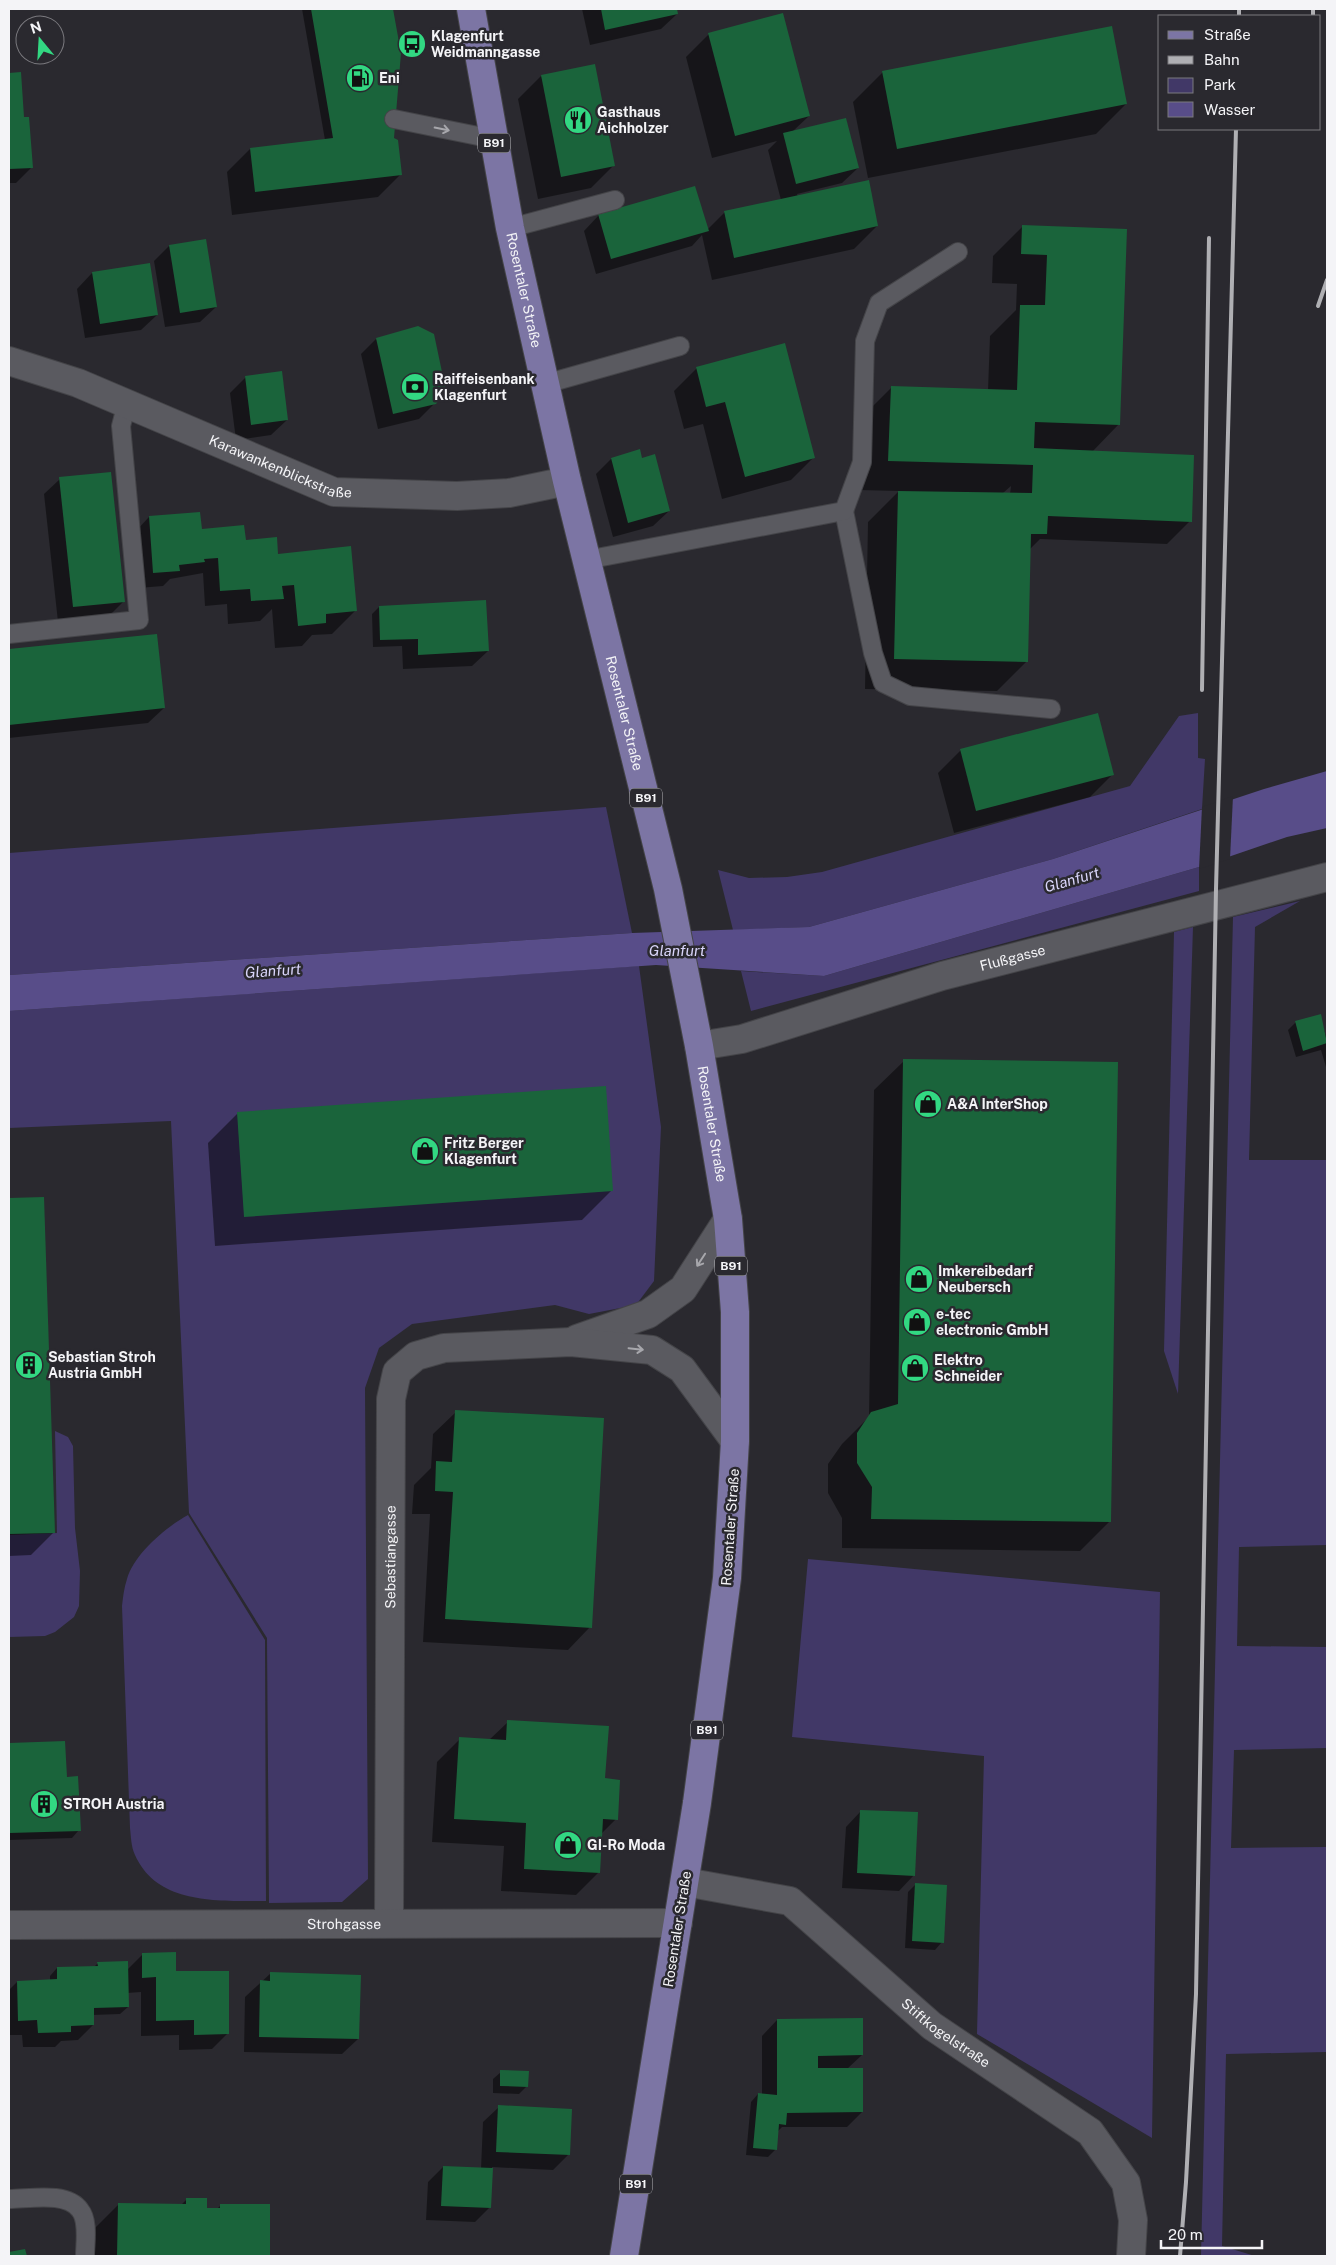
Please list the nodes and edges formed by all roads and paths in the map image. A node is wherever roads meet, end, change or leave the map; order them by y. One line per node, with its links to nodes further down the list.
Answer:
1 (471, 9): 3 (main road, Rosentaler Straße / B91)
2 (394, 119): 3 (lane, one-way to 3)
3 (494, 139): 5 (main road, Rosentaler Straße / B91)
4 (615, 200): 5 (lane)
5 (510, 228): 9 (main road, Rosentaler Straße / B91)
6 (958, 252): 12 (lane)
7 (680, 346): 9 (lane)
8 (9, 361): 10 (street, Karawankenblickstraße)
9 (545, 384): 11 (main road, Rosentaler Straße / B91)
10 (127, 403): 11 (street, Karawankenblickstraße); 14 (lane)
11 (567, 482): 13 (main road, Rosentaler Straße / B91)
12 (844, 512): 13 (lane); 15 (lane)
13 (586, 560): 17 (main road, Rosentaler Straße / B91)
14 (9, 634)
15 (1051, 709)
16 (1327, 877): 17 (street, Flußgasse)
17 (699, 1046): 18 (main road, Rosentaler Straße / B91)
18 (728, 1219): 19 (street, Sebastiangasse, one-way to 19); 20 (main road, Rosentaler Straße / B91)
19 (571, 1342): 20 (street, Sebastiangasse, one-way to 20); 22 (street, Sebastiangasse)
20 (735, 1441): 21 (main road, Rosentaler Straße / B91)
21 (685, 1882): 23 (main road, Rosentaler Straße / B91); 28 (street, Stiftkogelstraße)
22 (389, 1923): 23 (street, Strohgasse); 24 (street, Strohgasse)
23 (678, 1923): 27 (main road, Rosentaler Straße / B91)
24 (9, 1925)
25 (9, 2199): 26 (lane)
26 (85, 2256)
27 (624, 2256)
28 (1131, 2256)

